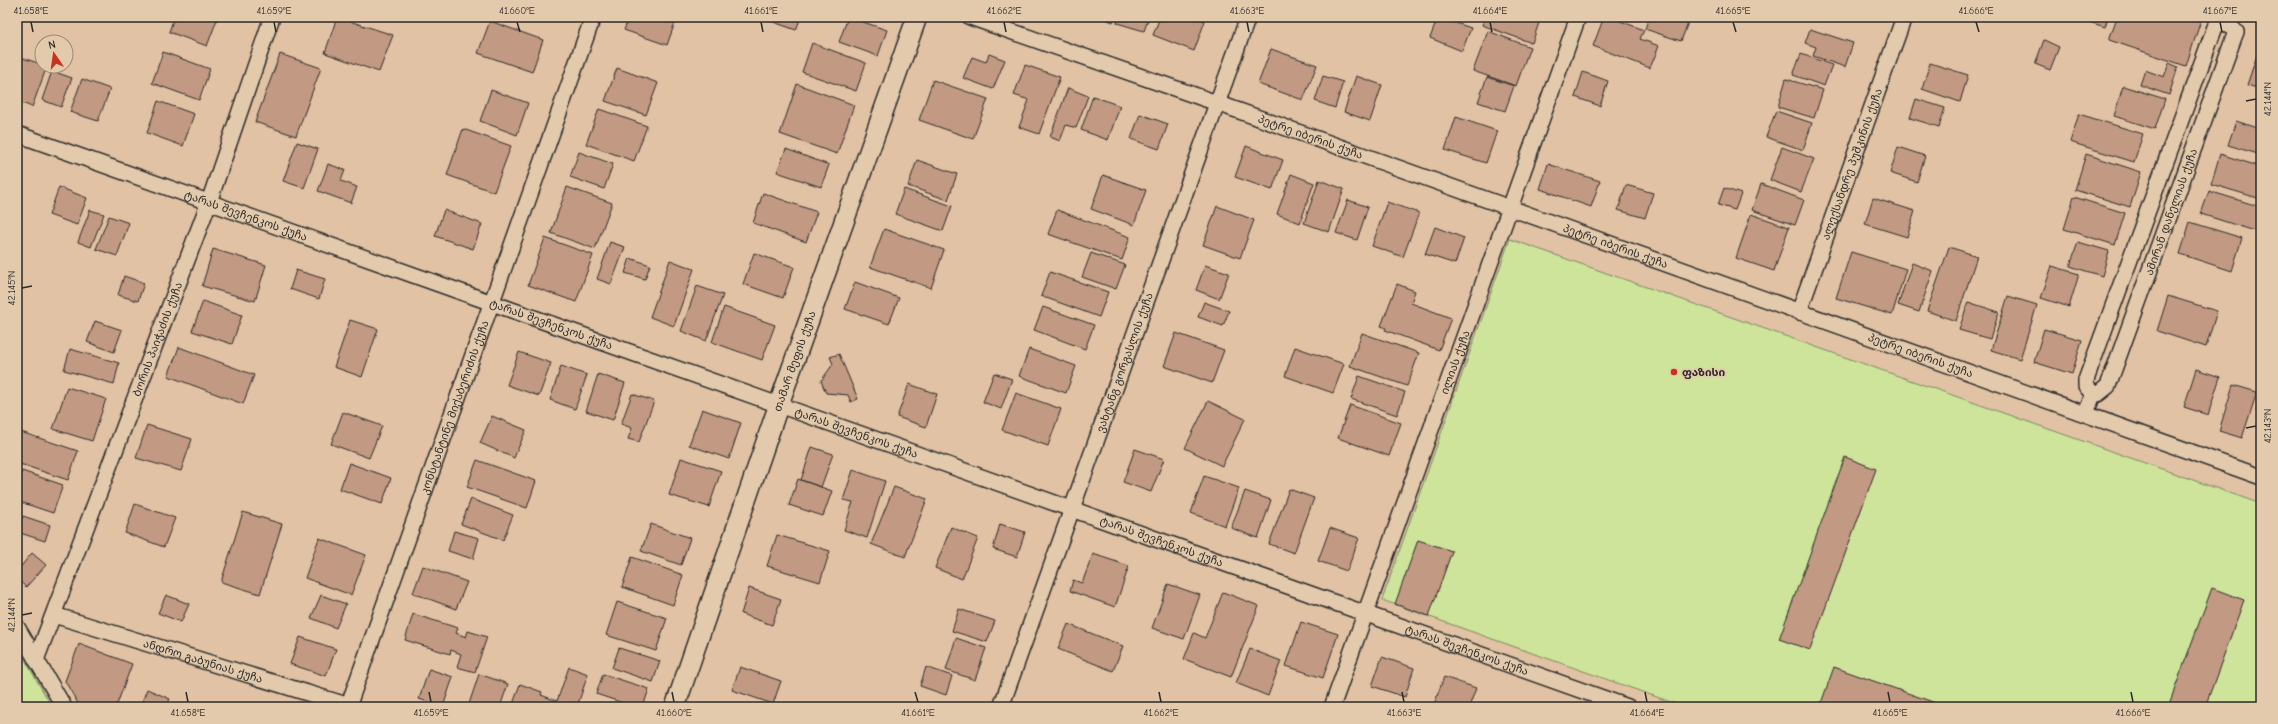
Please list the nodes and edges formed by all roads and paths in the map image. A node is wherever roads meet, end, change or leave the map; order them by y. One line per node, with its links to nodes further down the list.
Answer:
1 (272, 17): 11 (street, ბორის პაიჭაძის ქუჩა)
2 (593, 17): 13 (street, კონსტანტინე მიქაბერიძის ქუჩა)
3 (917, 17): 16 (street, თამარ მეფის ქუჩა)
4 (970, 17): 9 (street, პეტრე იბერის ქუჩა)
5 (1248, 17): 9 (street, ვახტანგ გორგასლის ქუჩა)
6 (1578, 17): 12 (street, ილიას ქუჩა)
7 (1904, 17): 14 (street, ალექსანდრე პუშკინის ქუჩა)
8 (2228, 20): 15 (street, ამირან დანელიას ქუჩა); 15 (street, ამირან დანელიას ქუჩა)
9 (1217, 103): 12 (street, პეტრე იბერის ქუჩა); 19 (street, ვახტანგ გორგასლის ქუჩა)
10 (17, 134): 11 (street, ტარას შევჩენკოს ქუჩა)
11 (209, 202): 13 (street, ტარას შევჩენკოს ქუჩა); 21 (street, ბორის პაიჭაძის ქუჩა)
12 (1510, 208): 14 (street, პეტრე იბერის ქუჩა); 20 (street, ილიას ქუჩა)
13 (492, 303): 16 (street, ტარას შევჩენკოს ქუჩა); 24 (street, კონსტანტინე მიქაბერიძის ქუჩა)
14 (1800, 312): 17 (street, პეტრე იბერის ქუჩა)
15 (2093, 394): 17 (street)
16 (779, 404): 19 (street, ტარას შევჩენკოს ქუჩა); 26 (street, თამარ მეფის ქუჩა)
17 (2086, 414): 18 (street, პეტრე იბერის ქუჩა)
18 (2261, 477)
19 (1072, 510): 20 (street, ტარას შევჩენკოს ქუჩა); 27 (street, ვახტანგ გორგასლის ქუჩა)
20 (1366, 614): 28 (street, ილიას ქუჩა); 29 (street, ტარას შევჩენკოს ქუჩა)
21 (54, 615): 23 (street, ბორის პაიჭაძის ქუჩა); 24 (street, ანდრო გაბუნიას ქუჩა)
22 (17, 627): 23 (street)
23 (36, 660): 25 (street)
24 (350, 706)
25 (64, 707)
26 (675, 707)
27 (1001, 707)
28 (1332, 707)
29 (1628, 707)

